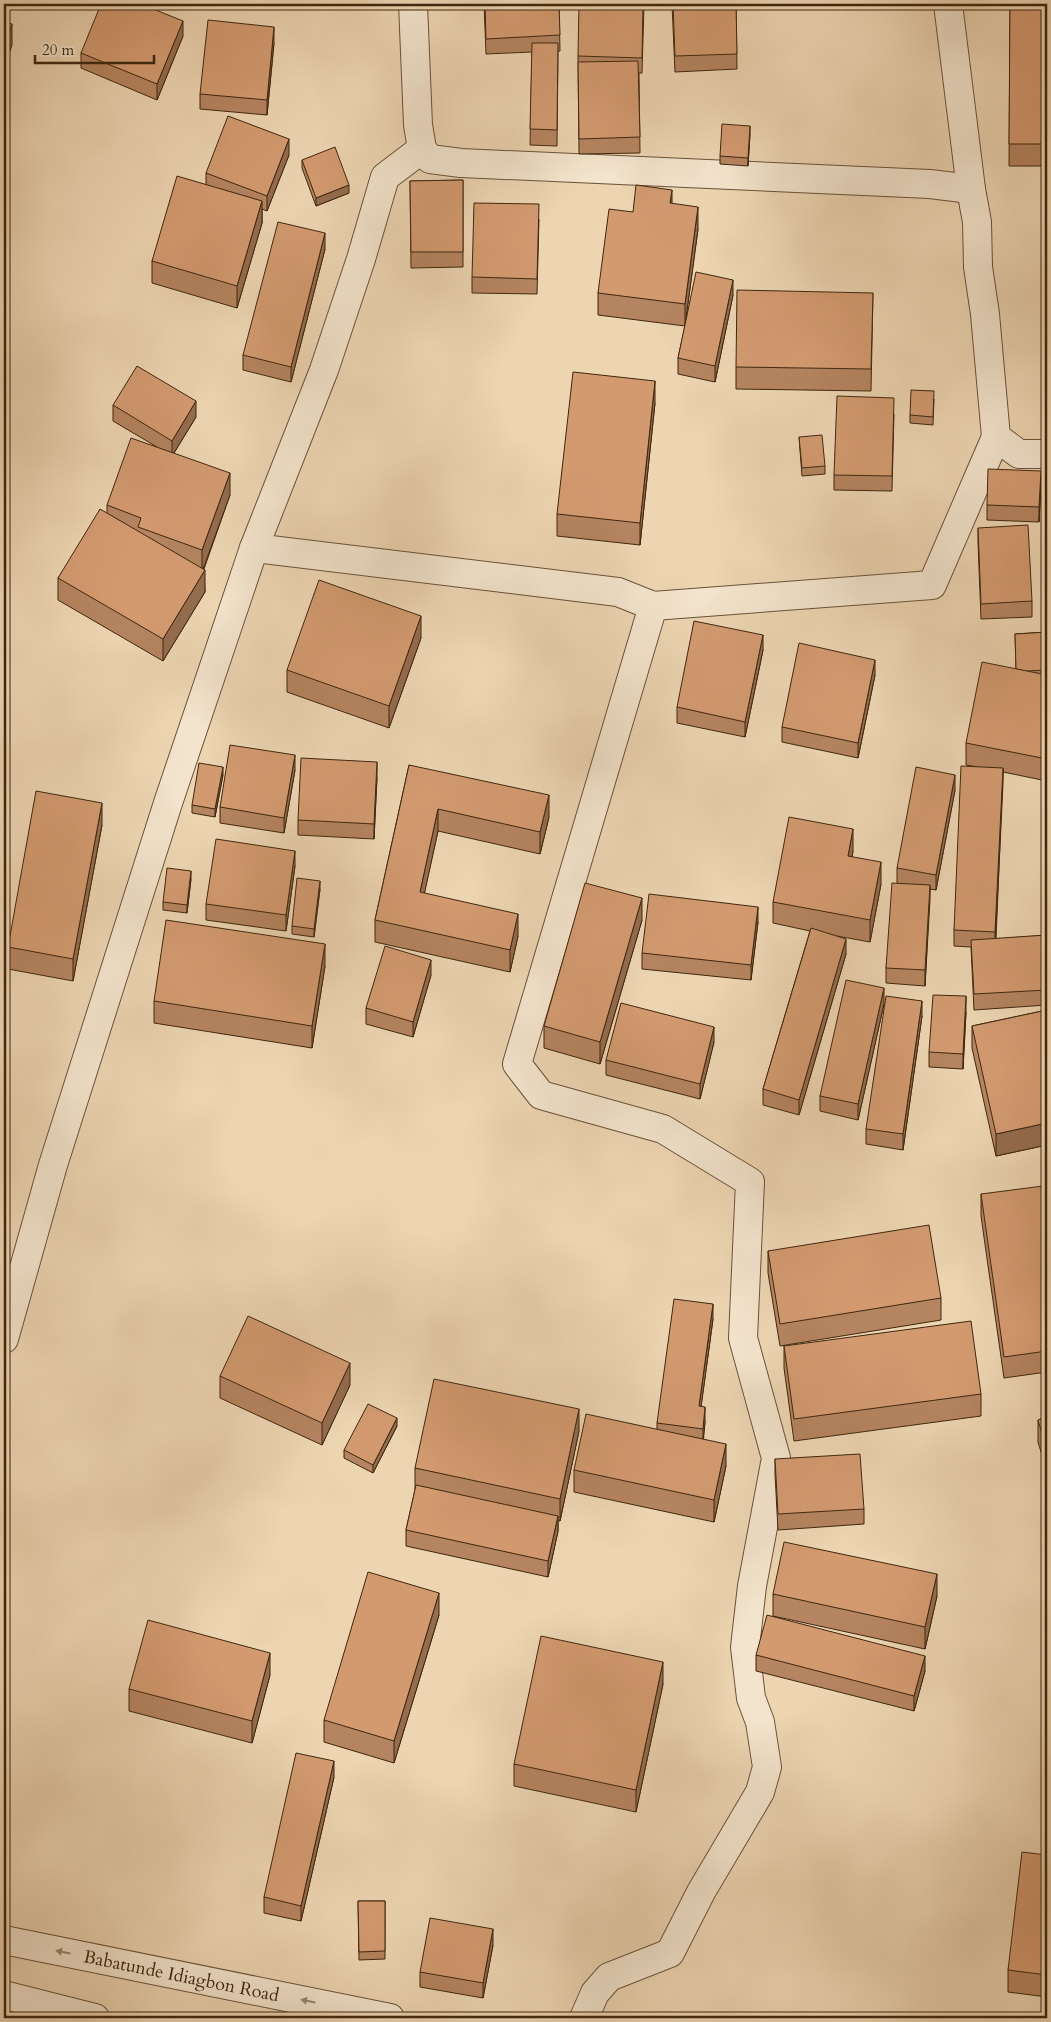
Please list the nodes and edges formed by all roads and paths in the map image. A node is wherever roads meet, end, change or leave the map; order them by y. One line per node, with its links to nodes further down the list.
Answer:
1 (413, 4): 3 (street)
2 (948, 4): 4 (street)
3 (422, 149): 4 (street); 7 (street)
4 (971, 189): 5 (street)
5 (996, 437): 6 (street); 8 (street)
6 (1047, 454)
7 (254, 548): 8 (street); 9 (street)
8 (653, 606): 14 (street)
9 (4, 1339)
10 (4, 1940): 13 (street, Babatunde Idiagbon Road, one-way to 10)
11 (4, 1995): 12 (street)
12 (96, 2018)
13 (390, 2018)
14 (584, 2018)

